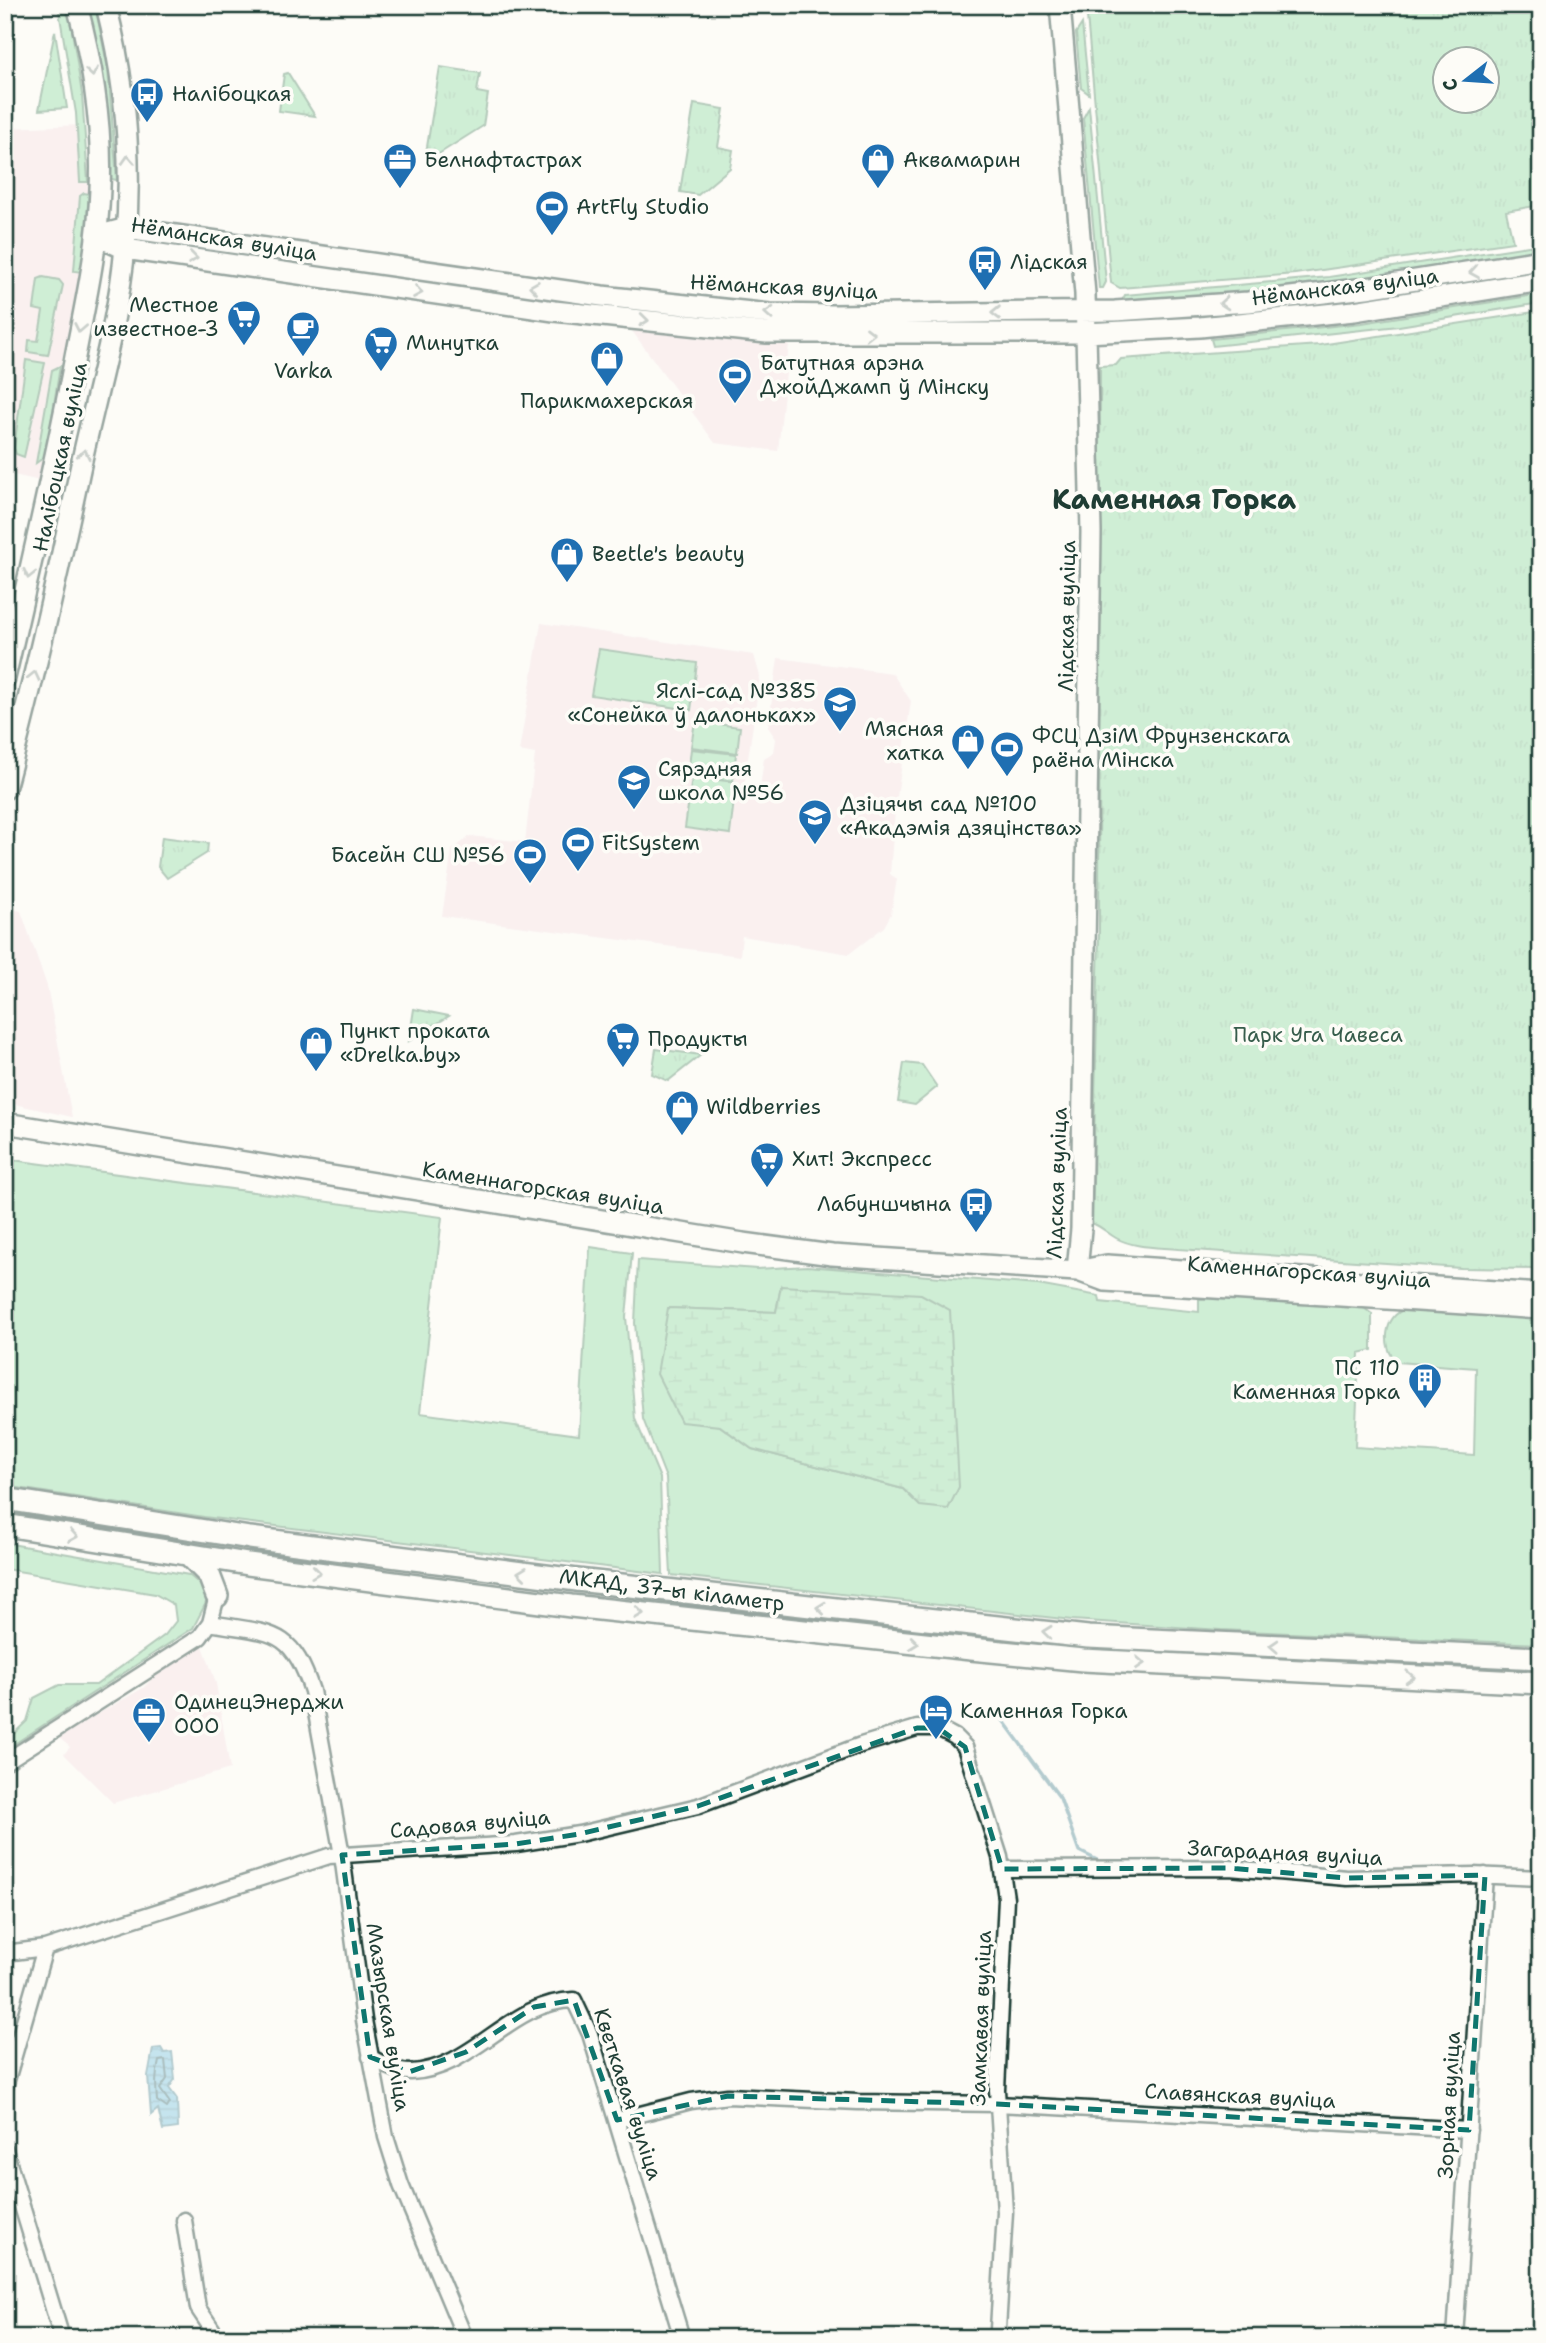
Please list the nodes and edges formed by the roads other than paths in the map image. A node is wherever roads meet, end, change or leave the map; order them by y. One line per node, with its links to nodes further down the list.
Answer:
1 (77, 5): 5 (main road, Налібоцкая вуліца, one-way to 5)
2 (106, 5): 4 (main road, Налібоцкая вуліца, one-way to 2)
3 (1060, 5): 9 (main road, Лідская вуліца)
4 (127, 228): 5 (main road, Нёманская вуліца); 6 (main road, Налібоцкая вуліца); 10 (main road, Нёманская вуліца, one-way to 4)
5 (97, 236): 6 (main road, Нёманская вуліца); 12 (main road, Налібоцкая вуліца, one-way to 12)
6 (125, 249): 10 (main road, Нёманская вуліца, one-way to 10); 13 (main road, Налібоцкая вуліца, one-way to 6)
7 (1541, 260): 9 (main road, Нёманская вуліца, one-way to 9)
8 (1541, 281): 11 (main road, Нёманская вуліца)
9 (1085, 311): 10 (main road, Нёманская вуліца, one-way to 10); 11 (main road, Лідская вуліца)
10 (681, 314): 11 (main road, Нёманская вуліца, one-way to 11)
11 (1086, 333): 15 (main road, Лідская вуліца)
12 (5, 678)
13 (5, 789)
14 (5, 1123): 15 (main road, Каменнагорская вуліца)
15 (1077, 1271): 16 (main road, Каменнагорская вуліца); 17 (main road, Каменнагорская вуліца)
16 (1541, 1294)
17 (1541, 1309)
18 (5, 1499): 24 (highway, МКАД, 37-ы кіламетр, one-way to 18)
19 (5, 1525): 20 (highway, МКАД, 37-ы кіламетр, one-way to 20)
20 (189, 1555): 21 (highway, МКАД, 37-ы кіламетр); 22 (highway)
21 (248, 1564): 22 (highway); 25 (highway, МКАД, 37-ы кіламетр, one-way to 25)
22 (217, 1596): 23 (street)
23 (210, 1623): 27 (street); 28 (street, Мазырская вуліца)
24 (1541, 1658)
25 (1541, 1683)
26 (938, 1728): 28 (street, Садовая вуліца); 29 (street, Замкавая вуліца)
27 (5, 1762)
28 (342, 1856): 32 (street, Садовая вуліца); 34 (street, Мазырская вуліца)
29 (1002, 1869): 30 (street, Загарадная вуліца); 36 (street, Замкавая вуліца)
30 (1485, 1875): 31 (street, Загарадная вуліца); 38 (street, Зорная вуліца)
31 (1541, 1878)
32 (46, 1948): 33 (street, Садовая вуліца); 35 (street)
33 (5, 1953)
34 (370, 2057): 37 (street, Кветкавая вуліца); 44 (street, Мазырская вуліца)
35 (5, 2087)
36 (1002, 2104): 37 (street, Славянская вуліца); 38 (street, Славянская вуліца); 41 (street, Замкавая вуліца)
37 (617, 2120): 45 (street, Кветкавая вуліца)
38 (1469, 2130): 46 (street, Зорная вуліца)
39 (5, 2150): 42 (street)
40 (184, 2220): 43 (street)
41 (1001, 2333)
42 (62, 2338)
43 (218, 2338)
44 (465, 2338)
45 (682, 2338)
46 (1455, 2338)

